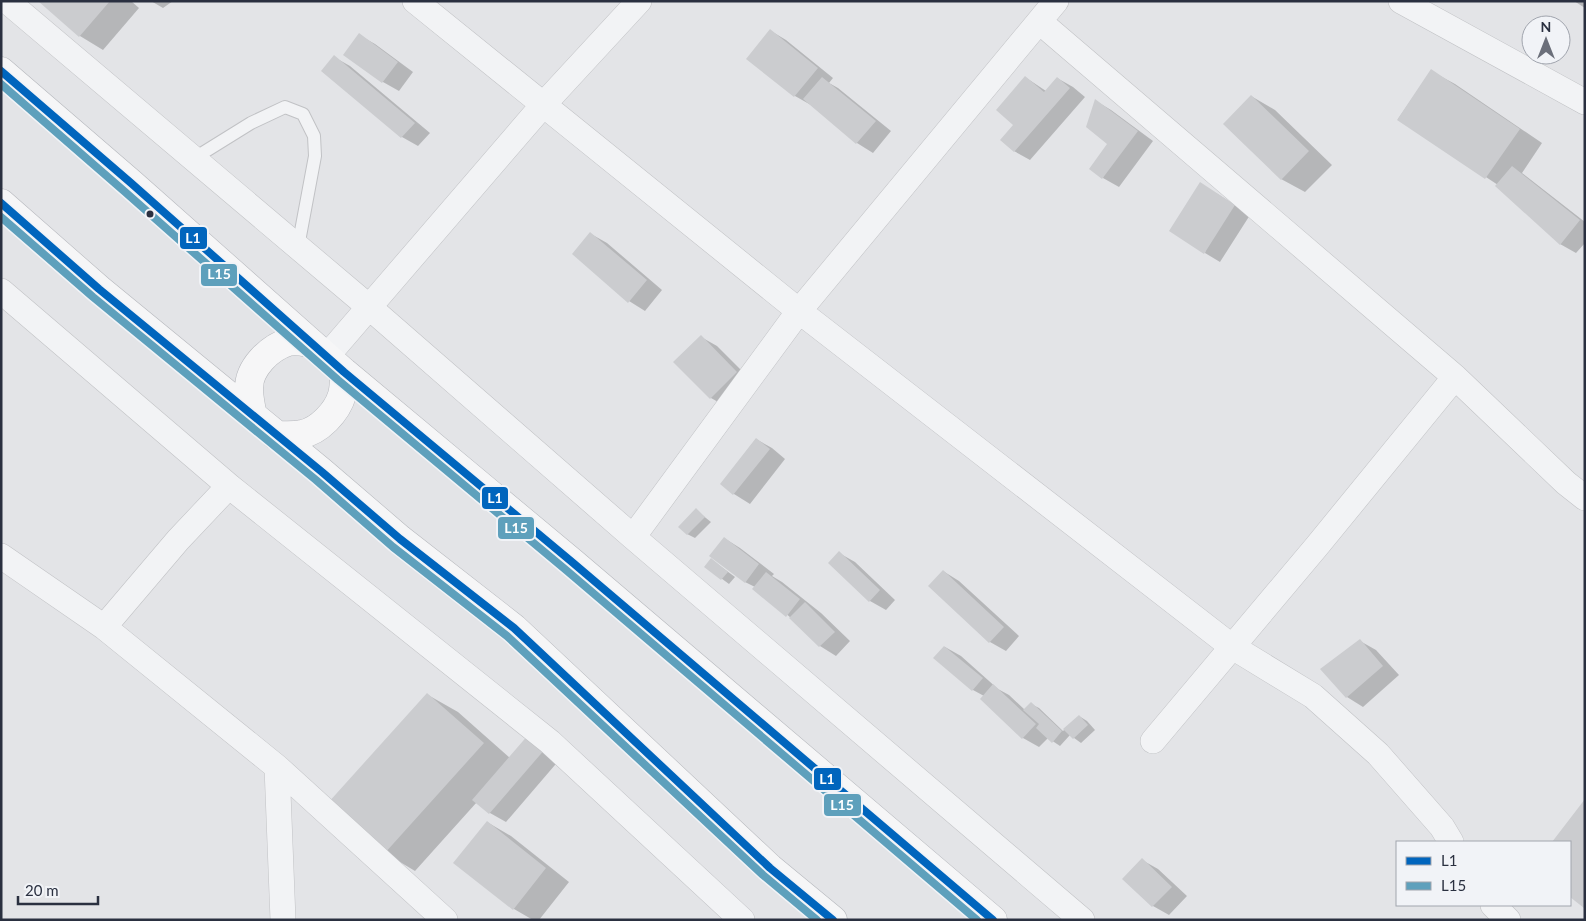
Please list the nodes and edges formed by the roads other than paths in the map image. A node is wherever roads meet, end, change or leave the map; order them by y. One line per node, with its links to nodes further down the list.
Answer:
1 (7, 1): 10 (street)
2 (415, 1): 9 (street)
3 (640, 1): 9 (street)
4 (1056, 1): 6 (street)
5 (1401, 1): 8 (street)
6 (1040, 22): 15 (street); 17 (street)
7 (1, 71): 16 (highway)
8 (1585, 102)
9 (543, 105): 14 (street); 15 (street)
10 (193, 159): 12 (street); 12 (lane)
11 (1, 203): 18 (highway)
12 (298, 247): 14 (street)
13 (1, 292): 20 (street)
14 (369, 307): 16 (street); 22 (street)
15 (799, 311): 22 (street); 25 (street)
16 (327, 357): 18 (highway); 19 (highway); 34 (highway)
17 (1455, 377): 21 (street); 25 (street)
18 (253, 416): 19 (highway)
19 (275, 435): 33 (highway)
20 (230, 486): 24 (street); 32 (street)
21 (1585, 498)
22 (633, 537): 35 (street)
23 (1, 556): 24 (street)
24 (104, 627): 27 (street)
25 (1231, 646): 26 (street); 28 (street)
26 (1153, 741)
27 (277, 767): 30 (street); 31 (street)
28 (1449, 841)
29 (1494, 906): 36 (street)
30 (283, 920)
31 (445, 920)
32 (742, 920)
33 (833, 920)
34 (993, 920)
35 (1082, 920)
36 (1508, 920)

